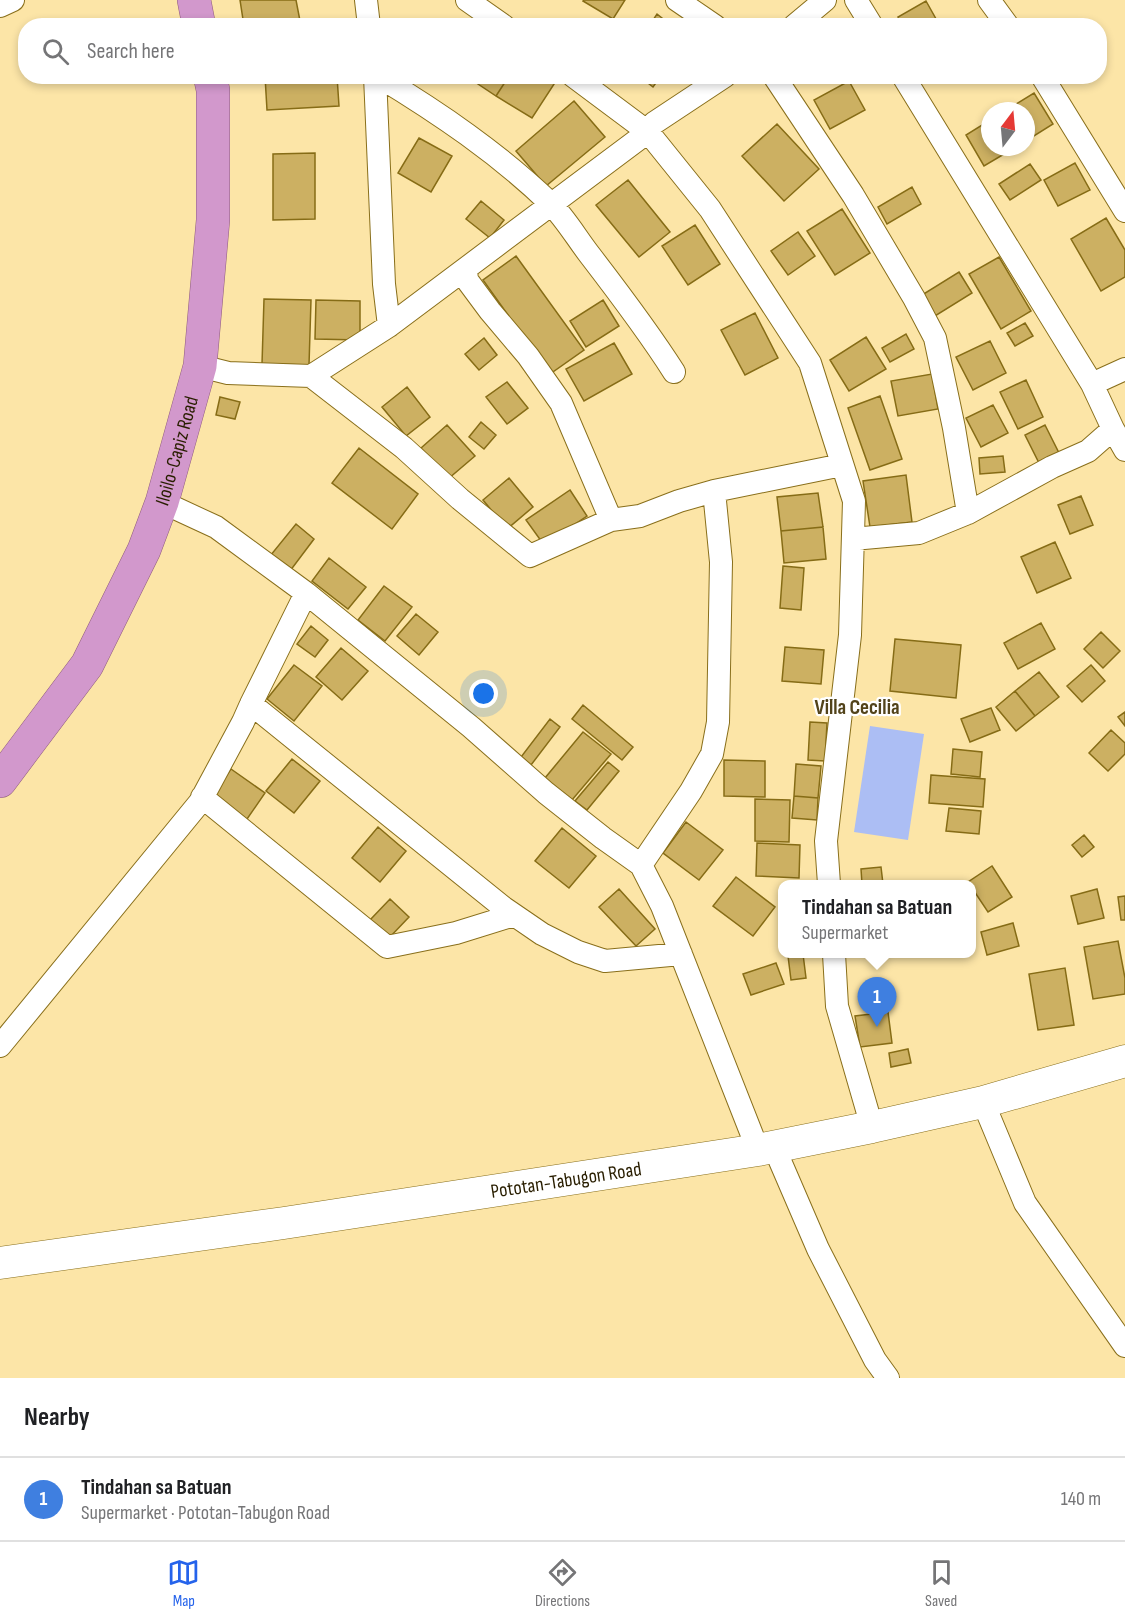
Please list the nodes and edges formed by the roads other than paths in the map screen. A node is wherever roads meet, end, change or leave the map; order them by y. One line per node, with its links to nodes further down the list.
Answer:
1 (13, 0): 9 (street)
2 (194, 0): 10 (highway)
3 (366, 0): 11 (street)
4 (467, 0): 12 (street)
5 (677, 0): 13 (street)
6 (825, 0): 14 (street)
7 (856, 0): 15 (street)
8 (989, 0): 16 (street)
9 (0, 6)
10 (197, 18)
11 (368, 18)
12 (493, 18)
13 (703, 18)
14 (804, 18)
15 (867, 18)
16 (1002, 18)
17 (212, 84): 30 (highway, Iloilo-Capiz Road)
18 (376, 84): 29 (street)
19 (390, 84): 27 (street)
20 (584, 84): 25 (street)
21 (713, 84): 25 (street)
22 (779, 84): 40 (street)
23 (908, 84): 34 (street)
24 (1047, 84): 26 (street)
25 (648, 132): 27 (street); 37 (street)
26 (1121, 197)
27 (552, 205): 28 (street); 32 (street)
28 (466, 270): 29 (street); 41 (street)
29 (389, 326): 33 (street)
30 (200, 366): 33 (street); 39 (highway, Iloilo-Capiz Road)
31 (1125, 369): 34 (street)
32 (674, 372)
33 (311, 376): 41 (street)
34 (1092, 384): 35 (street)
35 (1113, 429): 36 (street); 40 (street)
36 (1125, 450)
37 (842, 465): 38 (street); 42 (street)
38 (714, 491): 41 (street); 47 (street)
39 (162, 502): 43 (street); 45 (highway, Iloilo-Capiz Road)
40 (968, 513): 42 (street)
41 (611, 520)
42 (853, 538): 48 (street)
43 (306, 593): 44 (street); 47 (street)
44 (251, 704): 46 (street); 49 (street)
45 (0, 781)
46 (202, 797): 49 (street); 52 (street)
47 (641, 865): 50 (street)
48 (829, 880)
49 (514, 915): 50 (street)
50 (681, 954): 56 (street)
51 (834, 958): 55 (street)
52 (0, 1046)
53 (1125, 1061): 54 (main road, Pototan-Tabugon Road)
54 (983, 1102): 55 (main road, Pototan-Tabugon Road); 58 (street)
55 (872, 1127): 56 (main road, Pototan-Tabugon Road)
56 (766, 1149): 57 (main road, Pototan-Tabugon Road); 59 (street)
57 (0, 1263)
58 (1125, 1346)
59 (888, 1378)

